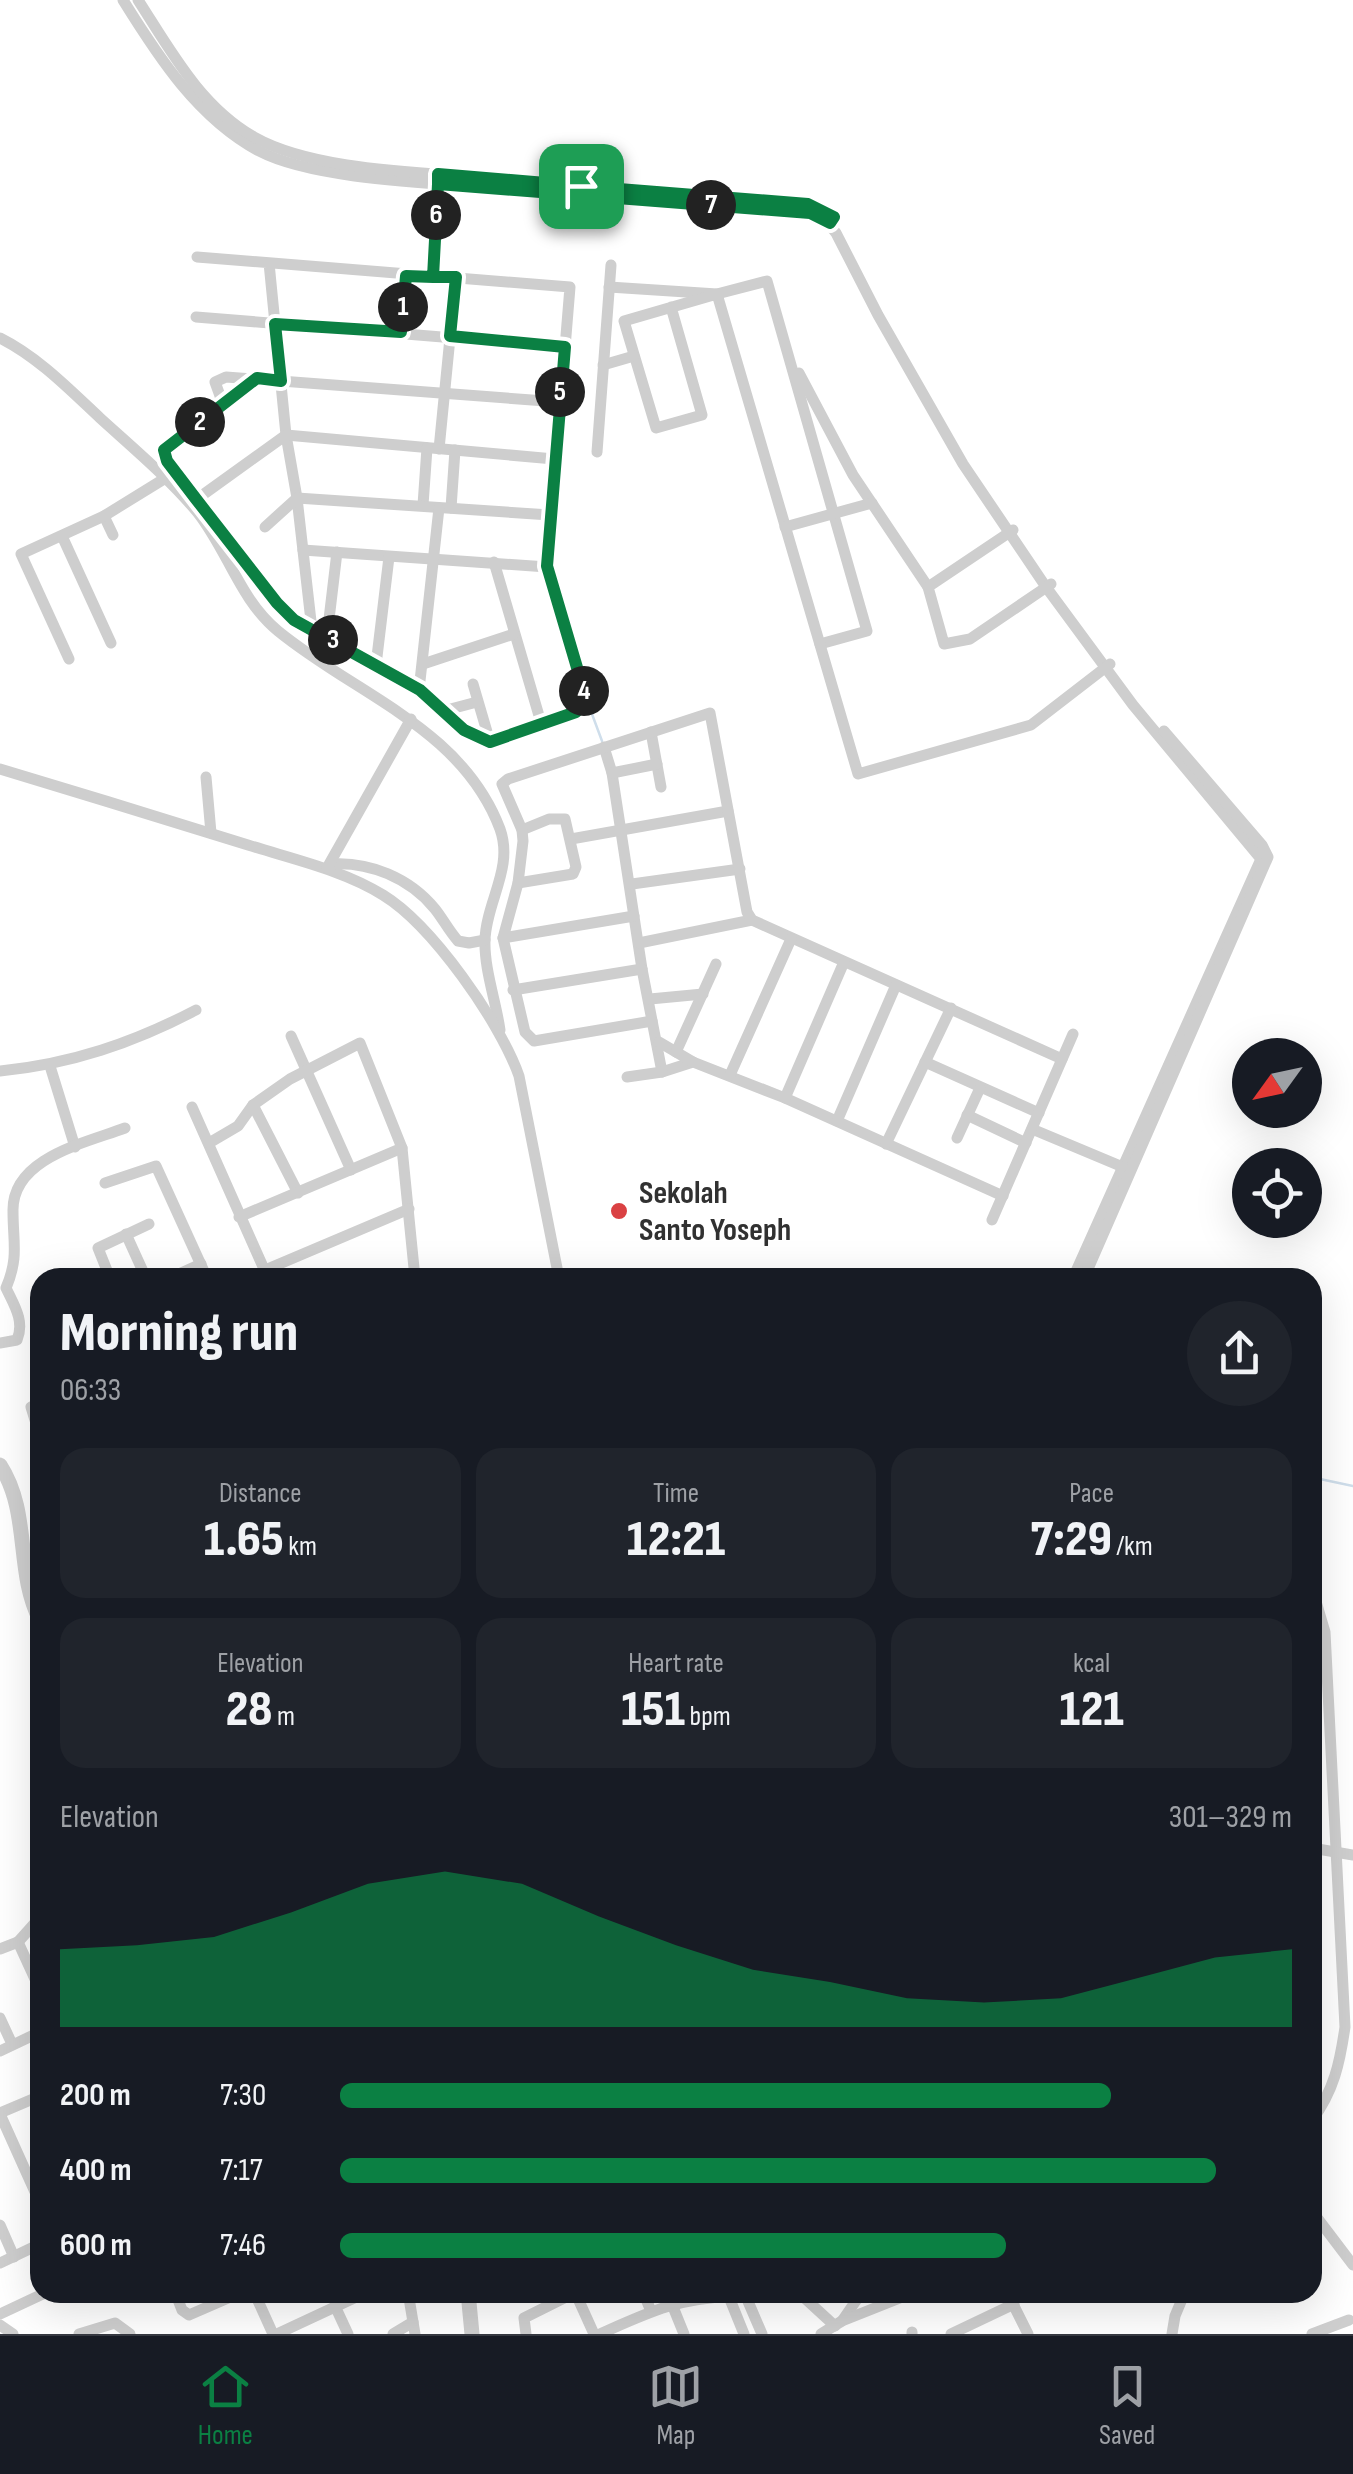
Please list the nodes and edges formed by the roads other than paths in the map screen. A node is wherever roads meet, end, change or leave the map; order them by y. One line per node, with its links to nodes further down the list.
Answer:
1 (123, 0): 3 (street)
2 (138, 0): 3 (street)
3 (438, 179): 8 (street); 45 (street)
4 (196, 257): 5 (street)
5 (269, 263): 7 (street); 14 (street)
6 (611, 265): 10 (street)
7 (406, 276): 8 (street); 15 (street)
8 (433, 277): 9 (street)
9 (456, 277): 16 (street); 18 (street)
10 (609, 286): 11 (street); 21 (street)
11 (717, 294): 12 (street); 19 (street); 44 (street)
12 (671, 307): 20 (street); 20 (street)
13 (196, 317): 14 (street)
14 (275, 324): 15 (street); 23 (street)
15 (401, 332): 16 (street)
16 (450, 336): 18 (street); 24 (street)
17 (0, 338): 32 (street)
18 (565, 347): 25 (street)
19 (786, 350): 35 (street); 39 (street)
20 (634, 356): 21 (street)
21 (603, 365): 30 (street)
22 (257, 378): 23 (street); 26 (street); 26 (street)
23 (281, 381): 24 (street); 27 (street)
24 (445, 392): 25 (street); 28 (street)
25 (559, 402): 31 (street)
26 (223, 404): 34 (street)
27 (286, 435): 28 (street); 33 (street); 34 (street)
28 (433, 448): 29 (street); 36 (street)
29 (455, 450): 31 (street); 37 (street)
30 (596, 452)
31 (554, 459): 40 (street)
32 (164, 479): 41 (street); 69 (street)
33 (297, 498): 36 (street); 38 (street); 43 (street)
34 (196, 499): 56 (street)
35 (872, 503): 39 (street); 55 (street)
36 (423, 505): 37 (street)
37 (445, 508): 40 (street); 51 (street)
38 (282, 514): 42 (street); 43 (street)
39 (834, 514): 44 (street); 60 (street)
40 (550, 515): 53 (street)
41 (104, 516): 46 (street); 47 (street)
42 (265, 526)
43 (300, 527): 48 (street)
44 (785, 527): 60 (street)
45 (1011, 531): 54 (street); 55 (street)
46 (113, 534)
47 (62, 536): 59 (street); 61 (street)
48 (303, 550): 49 (street); 56 (street)
49 (336, 552): 50 (street); 58 (street)
50 (389, 557): 51 (street); 63 (street)
51 (435, 558): 52 (street); 62 (street)
52 (494, 562): 53 (street); 57 (street)
53 (547, 566): 70 (street)
54 (1048, 586): 55 (street); 64 (street)
55 (928, 587)
56 (312, 630): 58 (street)
57 (514, 634): 62 (street); 70 (street)
58 (327, 636): 63 (street)
59 (111, 643)
60 (820, 644): 64 (street)
61 (69, 659)
62 (422, 664): 66 (street)
63 (376, 665): 66 (street)
64 (1107, 666): 133 (street)
65 (473, 684): 67 (street)
66 (420, 690): 68 (street)
67 (477, 702): 68 (street); 72 (street)
68 (443, 711): 72 (street)
69 (411, 719): 84 (street); 92 (street)
70 (542, 726): 72 (street)
71 (651, 732): 73 (street); 74 (street); 79 (street)
72 (490, 742)
73 (604, 747): 76 (street); 80 (street)
74 (657, 764): 76 (street); 78 (street)
75 (0, 769): 82 (street)
76 (612, 774): 81 (street)
77 (206, 776): 82 (street)
78 (662, 787)
79 (728, 810): 81 (street); 85 (street)
80 (522, 830): 83 (street); 86 (street)
81 (620, 830): 83 (street); 87 (street)
82 (211, 834): 84 (street)
83 (571, 839): 86 (street)
84 (327, 867): 92 (street); 104 (street)
85 (740, 869): 87 (street); 89 (street)
86 (518, 883): 90 (street)
87 (632, 884): 88 (street)
88 (634, 916): 90 (street); 93 (street)
89 (752, 920): 91 (street); 93 (street)
90 (503, 938): 98 (street)
91 (791, 939): 94 (street); 116 (street)
92 (485, 940): 104 (street)
93 (639, 943): 96 (street)
94 (844, 962): 97 (street); 119 (street)
95 (716, 964): 99 (street)
96 (642, 969): 98 (street); 100 (street)
97 (896, 985): 101 (street); 124 (street)
98 (513, 990): 103 (street)
99 (703, 994): 100 (street); 108 (street)
100 (650, 999): 103 (street)
101 (951, 1008): 109 (street); 111 (street)
102 (196, 1010): 112 (street)
103 (652, 1020): 107 (street)
104 (500, 1030): 153 (street)
105 (1073, 1034): 109 (street)
106 (291, 1036): 113 (street)
107 (659, 1042): 108 (street); 115 (street)
108 (676, 1052): 110 (street)
109 (1062, 1060): 122 (street)
110 (693, 1062): 115 (street); 116 (street)
111 (925, 1062): 118 (street); 130 (street)
112 (50, 1066): 114 (street); 131 (street)
113 (306, 1070): 120 (street); 132 (street); 134 (street)
114 (0, 1071)
115 (662, 1072): 117 (street)
116 (730, 1075): 119 (street)
117 (627, 1077)
118 (980, 1088): 122 (street); 123 (street)
119 (785, 1098): 124 (street)
120 (253, 1105): 129 (street); 136 (street)
121 (192, 1107): 129 (street)
122 (1039, 1113): 126 (street)
123 (967, 1115): 127 (street); 128 (street)
124 (837, 1121): 130 (street)
125 (125, 1128): 131 (street)
126 (1032, 1130): 128 (street); 133 (street)
127 (957, 1138)
128 (1026, 1143): 137 (street)
129 (209, 1144): 139 (street)
130 (886, 1144): 137 (street)
131 (76, 1147): 155 (street)
132 (402, 1148): 134 (street); 138 (street)
133 (1127, 1169): 154 (street)
134 (350, 1170): 136 (street)
135 (105, 1183): 144 (street)
136 (298, 1194): 139 (street)
137 (1003, 1196): 140 (street)
138 (409, 1208): 143 (street); 152 (street)
139 (239, 1217): 149 (street)
140 (992, 1220)
141 (148, 1224): 142 (street)
142 (126, 1234): 145 (street); 146 (street)
143 (283, 1262): 150 (street); 151 (street)
144 (201, 1264): 147 (street); 148 (street)
145 (106, 1268)
146 (141, 1268)
147 (192, 1268)
148 (203, 1268)
149 (263, 1268)
150 (274, 1268)
151 (286, 1268)
152 (412, 1268)
153 (557, 1268)
154 (1087, 1268)
155 (0, 1343)
156 (0, 1465): 157 (street)
157 (7, 1490): 158 (street)
158 (30, 1594)
159 (1322, 1619): 161 (street)
160 (1322, 1850): 161 (street)
161 (1338, 1852): 162 (street); 171 (street)
162 (1353, 1855)
163 (30, 1929): 164 (street)
164 (18, 1942): 165 (street); 166 (street)
165 (0, 1949)
166 (30, 1968)
167 (0, 2018): 169 (street)
168 (30, 2036): 169 (street)
169 (6, 2047)
170 (30, 2100): 172 (street)
171 (1322, 2108)
172 (0, 2114): 173 (street)
173 (30, 2181)
174 (0, 2225): 177 (street)
175 (1322, 2225): 179 (street)
176 (30, 2249): 177 (street)
177 (14, 2256): 178 (street)
178 (0, 2262)
179 (1353, 2265)
180 (30, 2300): 204 (street)
181 (179, 2303): 182 (street)
182 (218, 2303)
183 (260, 2303): 214 (street)
184 (343, 2303): 201 (street)
185 (410, 2303): 208 (street)
186 (469, 2303): 217 (street)
187 (555, 2303): 218 (street)
188 (580, 2303): 219 (street)
189 (648, 2303): 203 (street)
190 (662, 2303): 203 (street)
191 (671, 2303): 220 (street)
192 (729, 2303): 221 (street)
193 (749, 2303): 222 (street)
194 (813, 2303): 206 (street)
195 (856, 2303): 206 (street)
196 (880, 2303): 202 (street)
197 (891, 2303): 202 (street)
198 (1004, 2303): 209 (street)
199 (1012, 2303): 225 (street)
200 (1179, 2303): 226 (street)
201 (336, 2306): 210 (street); 215 (street)
202 (884, 2306): 206 (street)
203 (651, 2310): 219 (street)
204 (0, 2314)
205 (1352, 2319): 227 (street)
206 (839, 2323): 223 (street)
207 (0, 2325): 211 (street)
208 (414, 2328): 216 (street)
209 (974, 2329): 224 (street)
210 (293, 2330): 214 (street)
211 (14, 2334)
212 (79, 2334): 213 (street)
213 (130, 2334)
214 (275, 2334)
215 (348, 2334)
216 (392, 2334)
217 (472, 2334)
218 (526, 2334)
219 (597, 2334)
220 (684, 2334)
221 (744, 2334)
222 (762, 2334)
223 (821, 2334)
224 (951, 2334)
225 (1028, 2334)
226 (1172, 2334)
227 (1312, 2334)

